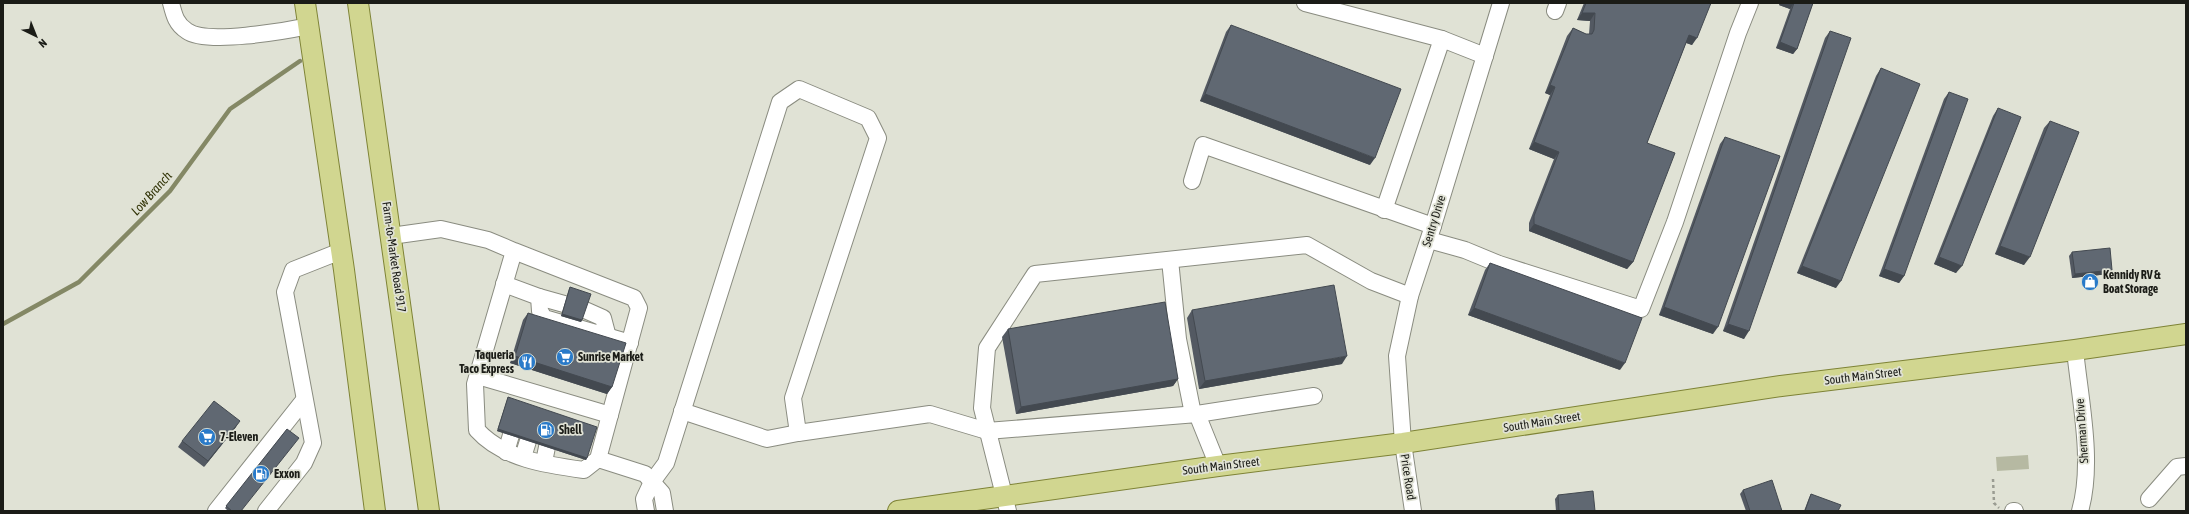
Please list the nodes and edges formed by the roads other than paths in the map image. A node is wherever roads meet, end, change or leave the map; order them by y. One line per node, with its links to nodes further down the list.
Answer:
1 (171, 3): 7 (street)
2 (305, 3): 7 (main road)
3 (358, 3): 13 (main road, Farm-to-Market Road 917)
4 (1305, 3): 8 (street)
5 (1501, 3): 9 (street, Sentry Drive)
6 (1750, 3): 12 (street)
7 (309, 26): 14 (main road)
8 (1442, 40): 9 (street); 11 (street)
9 (1485, 56): 12 (street, Sentry Drive)
10 (1192, 180): 11 (street)
11 (1384, 210): 12 (street)
12 (1431, 233): 18 (street, Sentry Drive)
13 (391, 236): 15 (street); 52 (main road, Farm-to-Market Road 917)
14 (341, 250): 28 (street); 51 (main road)
15 (514, 251): 17 (street); 24 (street)
16 (1170, 260): 18 (street); 32 (street); 36 (street)
17 (504, 284): 19 (street); 26 (street)
18 (1410, 296): 40 (street, Sentry Drive)
19 (539, 297): 20 (street); 23 (street)
20 (564, 304)
21 (584, 310): 23 (street)
22 (2186, 334): 25 (main road, South Main Street)
23 (608, 337): 24 (street)
24 (630, 343): 33 (street)
25 (2075, 350): 40 (main road, South Main Street); 57 (street, Sherman Drive)
26 (478, 376): 29 (street); 41 (street)
27 (1314, 396): 32 (street)
28 (304, 400): 49 (street); 50 (street)
29 (564, 401): 30 (street); 34 (street)
30 (582, 406): 33 (street); 35 (street)
31 (682, 411): 37 (street); 37 (street); 46 (street)
32 (1195, 414): 36 (street); 44 (street)
33 (610, 415): 43 (street)
34 (558, 416)
35 (576, 422)
36 (988, 431): 37 (street); 48 (street)
37 (798, 433)
38 (511, 435): 41 (street)
39 (528, 441): 42 (street)
40 (1402, 443): 44 (main road, South Main Street); 56 (street, Price Road)
41 (506, 452): 42 (street)
42 (523, 457): 43 (street)
43 (598, 460): 46 (street)
44 (1218, 466): 48 (main road, South Main Street)
45 (2186, 466): 47 (street)
46 (652, 482): 53 (street); 54 (street)
47 (2149, 499)
48 (1006, 503): 55 (main road, South Main Street)
49 (216, 511)
50 (266, 511)
51 (375, 511)
52 (429, 511)
53 (646, 511)
54 (665, 511)
55 (898, 511)
56 (1413, 511)
57 (2080, 511)

